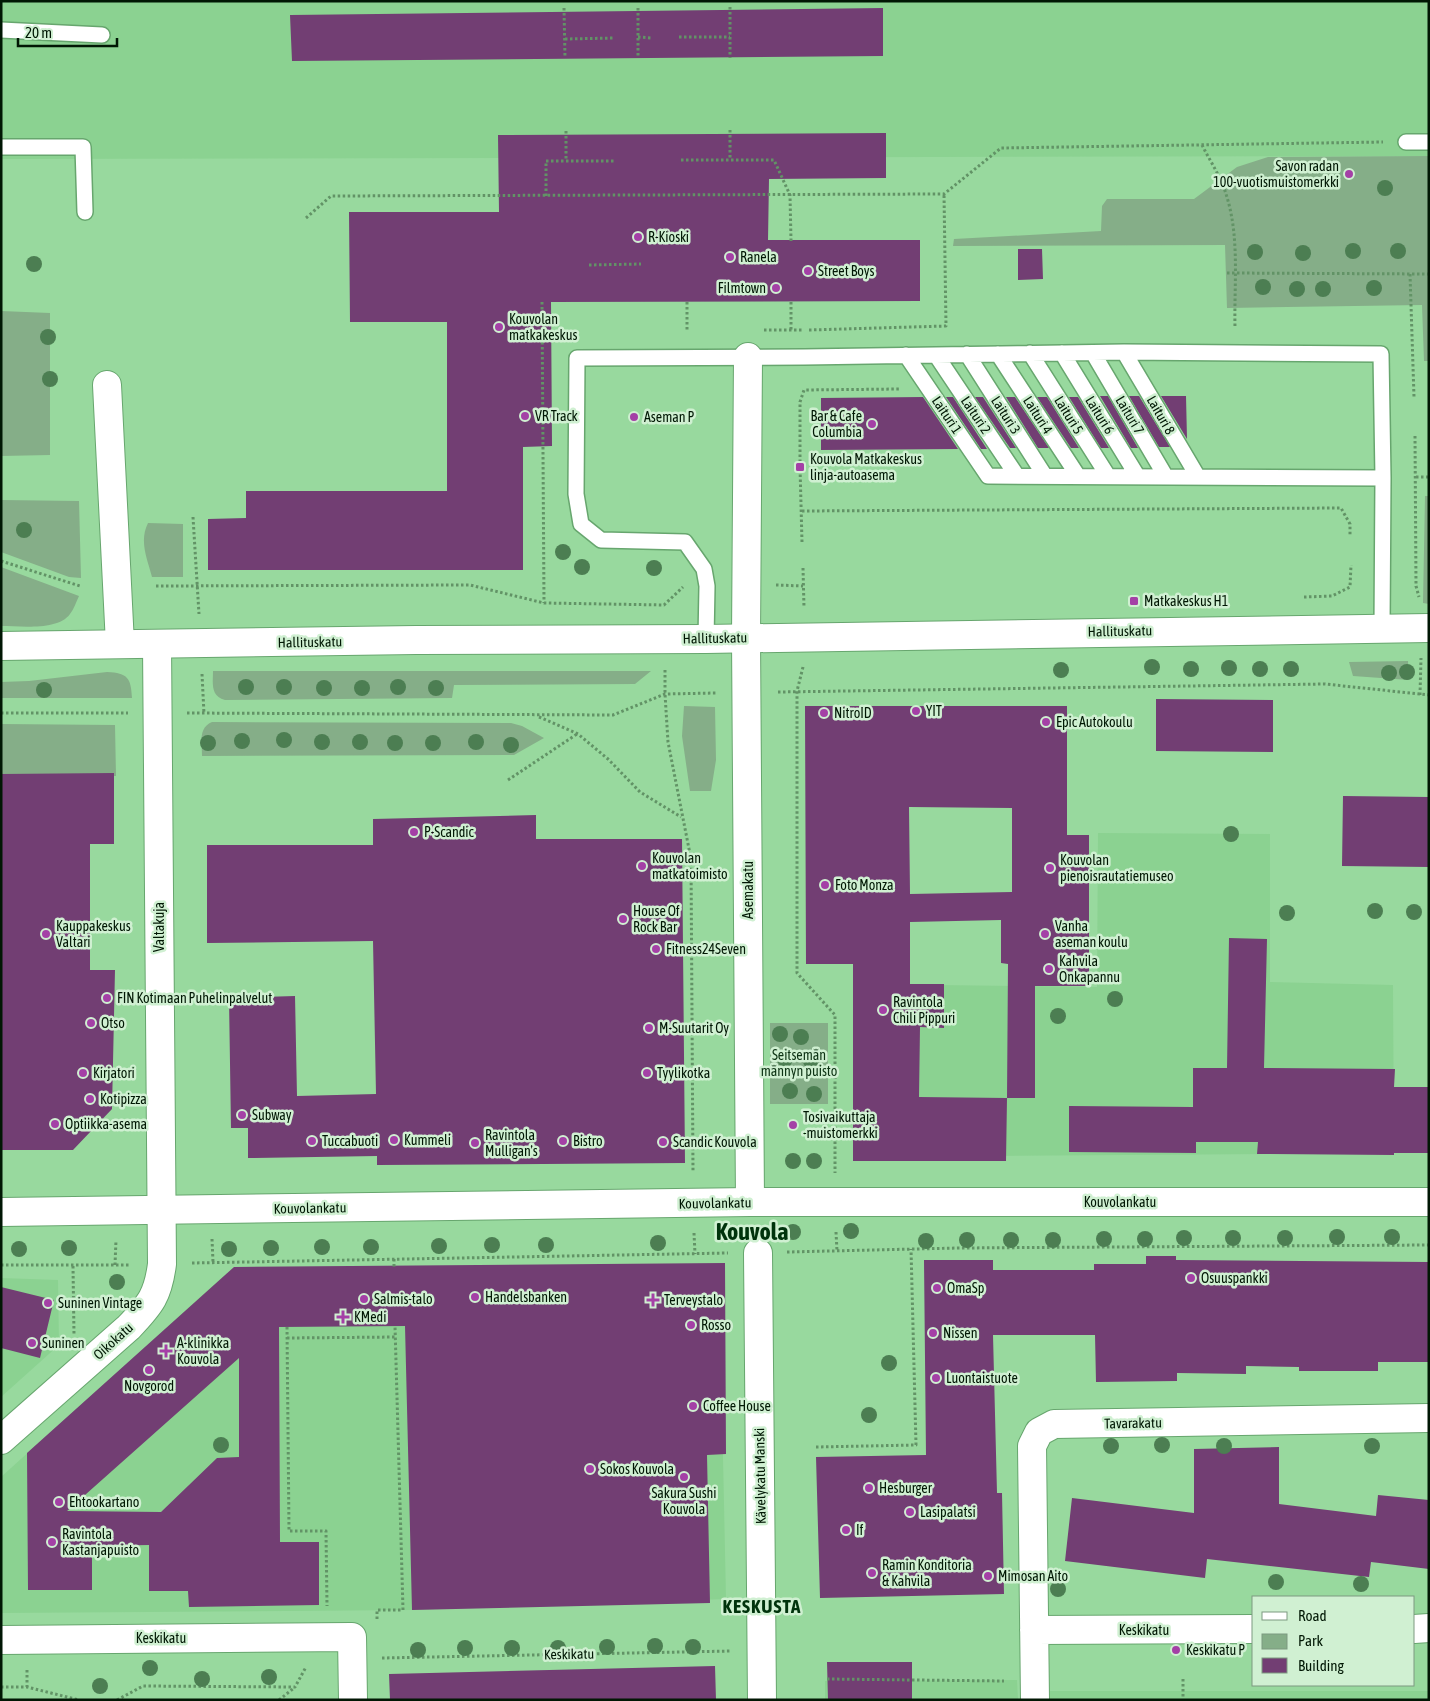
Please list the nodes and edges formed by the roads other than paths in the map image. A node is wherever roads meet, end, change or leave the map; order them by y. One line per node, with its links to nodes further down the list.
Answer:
1 (1, 30): 2 (lane)
2 (102, 35)
3 (1406, 142): 4 (lane)
4 (1429, 142)
5 (1, 147): 6 (lane)
6 (85, 212)
7 (1124, 352): 10 (lane); 23 (lane, Laituri 8); 24 (lane)
8 (1030, 353): 9 (lane); 12 (lane); 20 (lane, Laituri 5)
9 (1062, 353): 10 (lane); 21 (lane, Laituri 6)
10 (1093, 353): 22 (lane, Laituri 7)
11 (967, 354): 12 (lane); 14 (lane); 18 (lane, Laituri 3)
12 (998, 354): 19 (lane, Laituri 4)
13 (906, 355): 14 (lane); 15 (lane); 17 (lane, Laituri 1)
14 (936, 355): 17 (lane, Laituri 2)
15 (748, 357): 27 (street, Asemakatu); 28 (lane)
16 (107, 385): 29 (street)
17 (1017, 476): 18 (lane)
18 (1045, 476): 19 (lane)
19 (1078, 476): 20 (lane)
20 (1108, 476): 21 (lane)
21 (1138, 477): 22 (lane)
22 (1166, 477): 23 (lane)
23 (1198, 477): 24 (lane)
24 (1383, 478): 25 (lane)
25 (1382, 628): 26 (street, Hallituskatu); 27 (street, Hallituskatu)
26 (1425, 628)
27 (746, 638): 28 (street, Hallituskatu); 32 (street, Asemakatu)
28 (706, 639): 30 (street, Hallituskatu)
29 (120, 644): 30 (street, Hallituskatu); 31 (street, Hallituskatu)
30 (157, 644): 34 (street, Valtakuja)
31 (1, 646)
32 (750, 1202): 33 (street, Kouvolankatu); 34 (street, Kouvolankatu)
33 (1429, 1202)
34 (161, 1210): 35 (street, Kouvolankatu); 38 (street, Oikokatu)
35 (1, 1212)
36 (758, 1252): 45 (street, Kävelykatu Manski)
37 (1429, 1418): 42 (street, Tavarakatu)
38 (1, 1440)
39 (1415, 1628): 40 (street)
40 (1429, 1628)
41 (1252, 1629): 42 (street, Keskikatu)
42 (1034, 1630): 46 (street, Tavarakatu)
43 (1, 1640): 44 (street, Keskikatu)
44 (353, 1700)
45 (762, 1700)
46 (1035, 1700)

